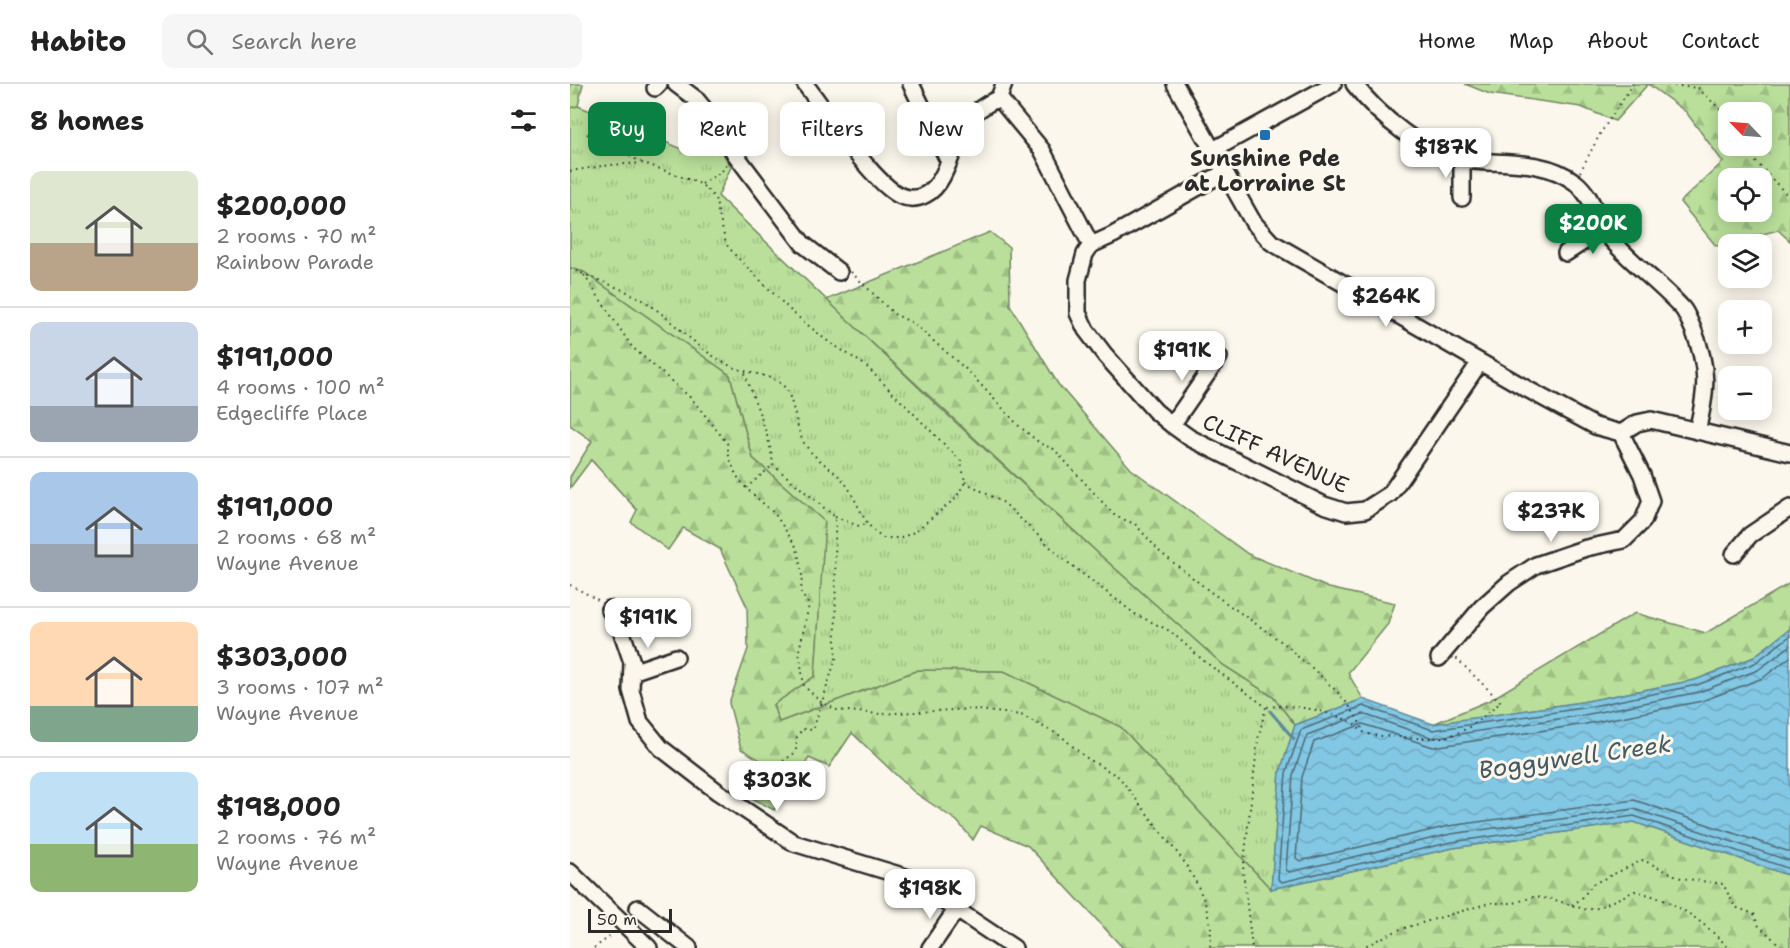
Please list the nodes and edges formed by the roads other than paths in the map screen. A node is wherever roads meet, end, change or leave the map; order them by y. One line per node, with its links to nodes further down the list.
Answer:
1 (676, 84): 16 (street)
2 (805, 84): 10 (street)
3 (911, 84): 10 (street)
4 (1175, 84): 8 (street)
5 (1332, 84): 8 (street)
6 (1354, 84): 9 (street)
7 (1001, 91): 10 (street); 14 (street)
8 (1213, 150): 11 (street)
9 (1462, 160): 12 (street); 13 (street)
10 (949, 162)
11 (1225, 172): 14 (street); 18 (street)
12 (1462, 198)
13 (1603, 229): 15 (street); 20 (street)
14 (1091, 244): 19 (street, CLIFF AVENUE)
15 (1566, 253)
16 (839, 272)
17 (1219, 357): 19 (street)
18 (1480, 362): 19 (street, CLIFF AVENUE); 21 (street)
19 (1172, 425)
20 (1697, 431): 21 (street); 22 (street)
21 (1621, 433): 27 (street)
22 (1790, 453)
23 (1790, 508): 24 (street)
24 (1734, 554)
25 (609, 609): 28 (street)
26 (676, 657): 28 (street)
27 (1439, 658)
28 (632, 672): 31 (street)
29 (570, 872): 32 (street)
30 (638, 908): 33 (street)
31 (956, 910): 34 (street); 35 (street)
32 (649, 948)
33 (689, 948)
34 (930, 948)
35 (1014, 948)

